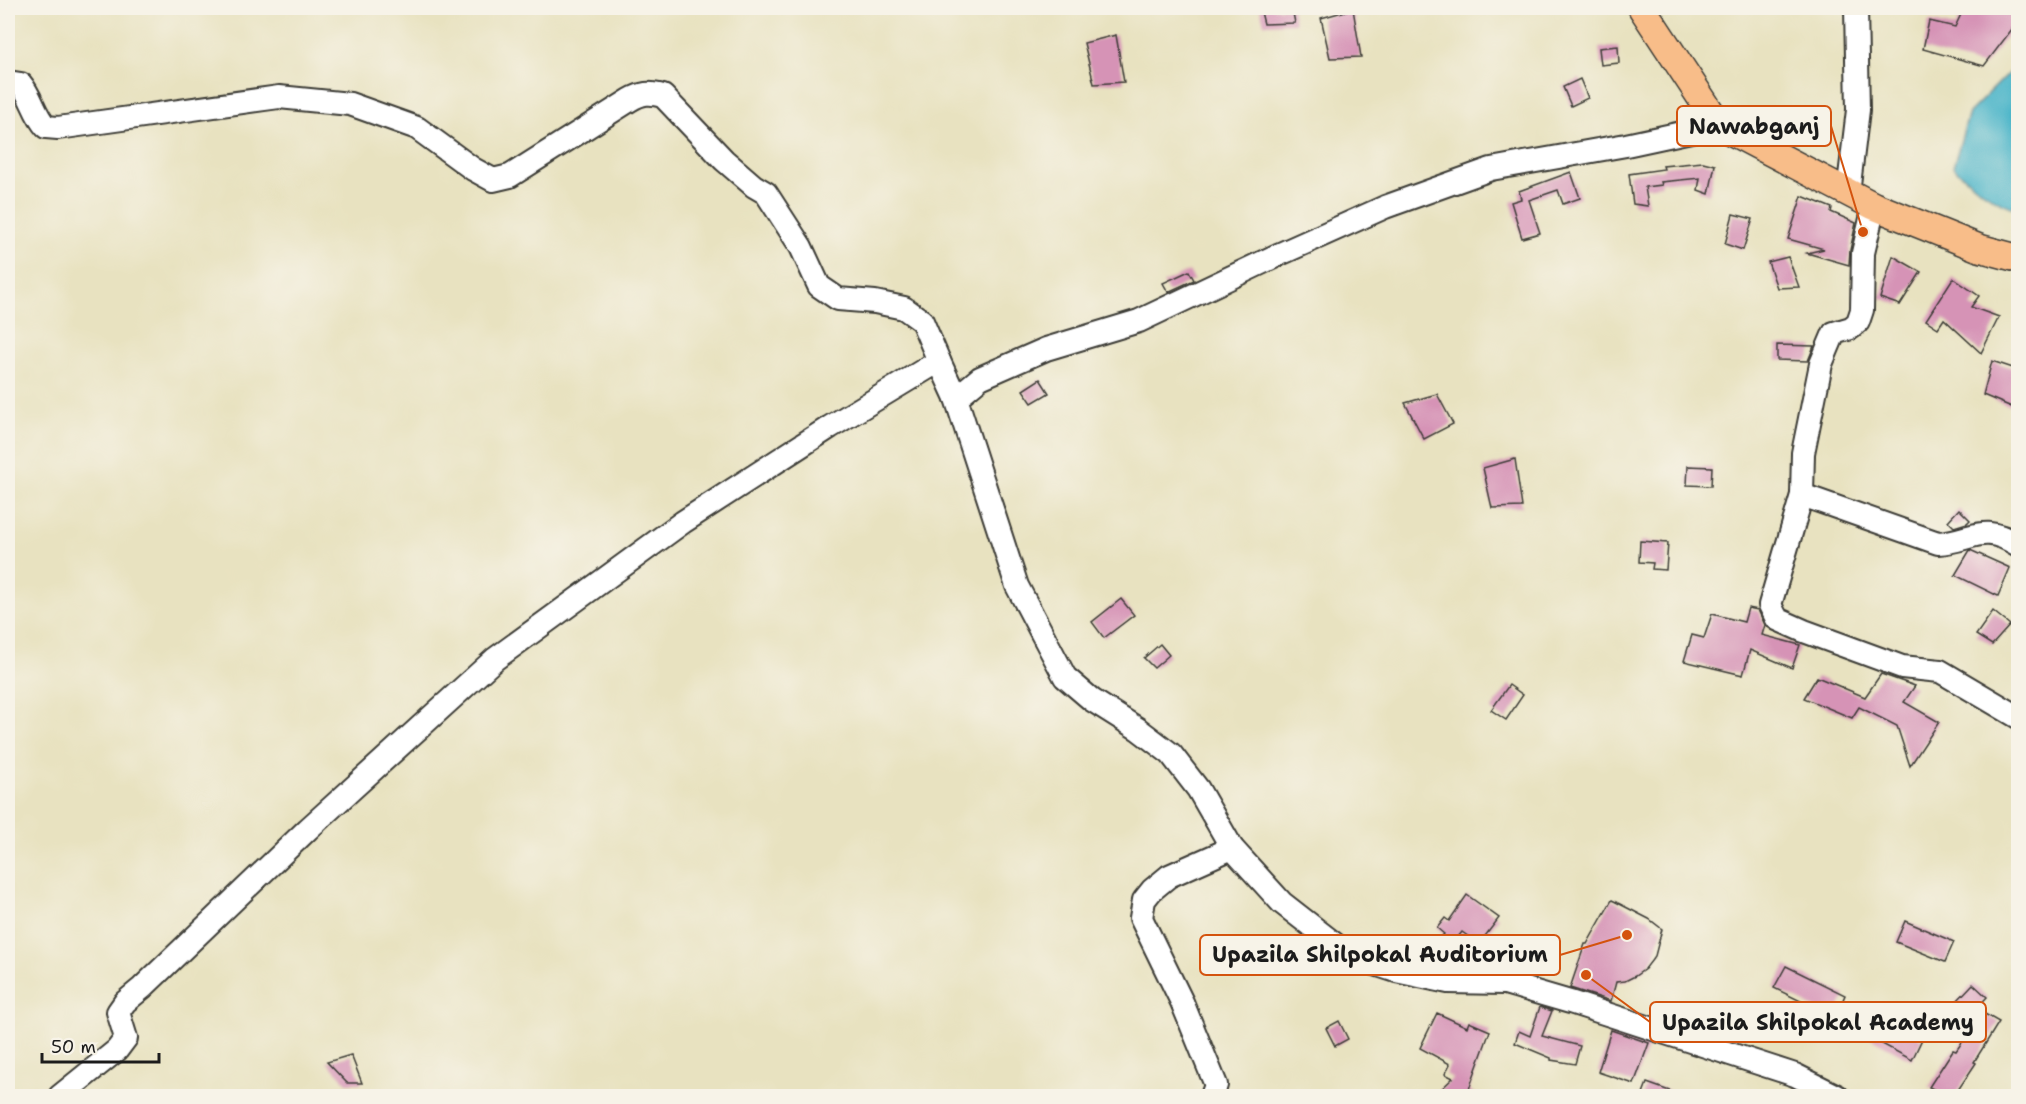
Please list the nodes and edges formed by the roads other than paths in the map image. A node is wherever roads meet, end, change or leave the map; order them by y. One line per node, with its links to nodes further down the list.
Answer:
1 (1642, 8): 4 (main road)
2 (1856, 8): 5 (street)
3 (8, 82): 8 (street)
4 (1719, 125): 5 (main road); 9 (street)
5 (1848, 193): 6 (main road)
6 (1874, 206): 7 (main road); 10 (street)
7 (2019, 257)
8 (939, 361): 9 (street); 14 (street)
9 (956, 398): 13 (street)
10 (1802, 495): 11 (street); 12 (street)
11 (2019, 545)
12 (2019, 717)
13 (1232, 848): 15 (street); 16 (street)
14 (60, 1096)
15 (1212, 1096)
16 (1837, 1096)

